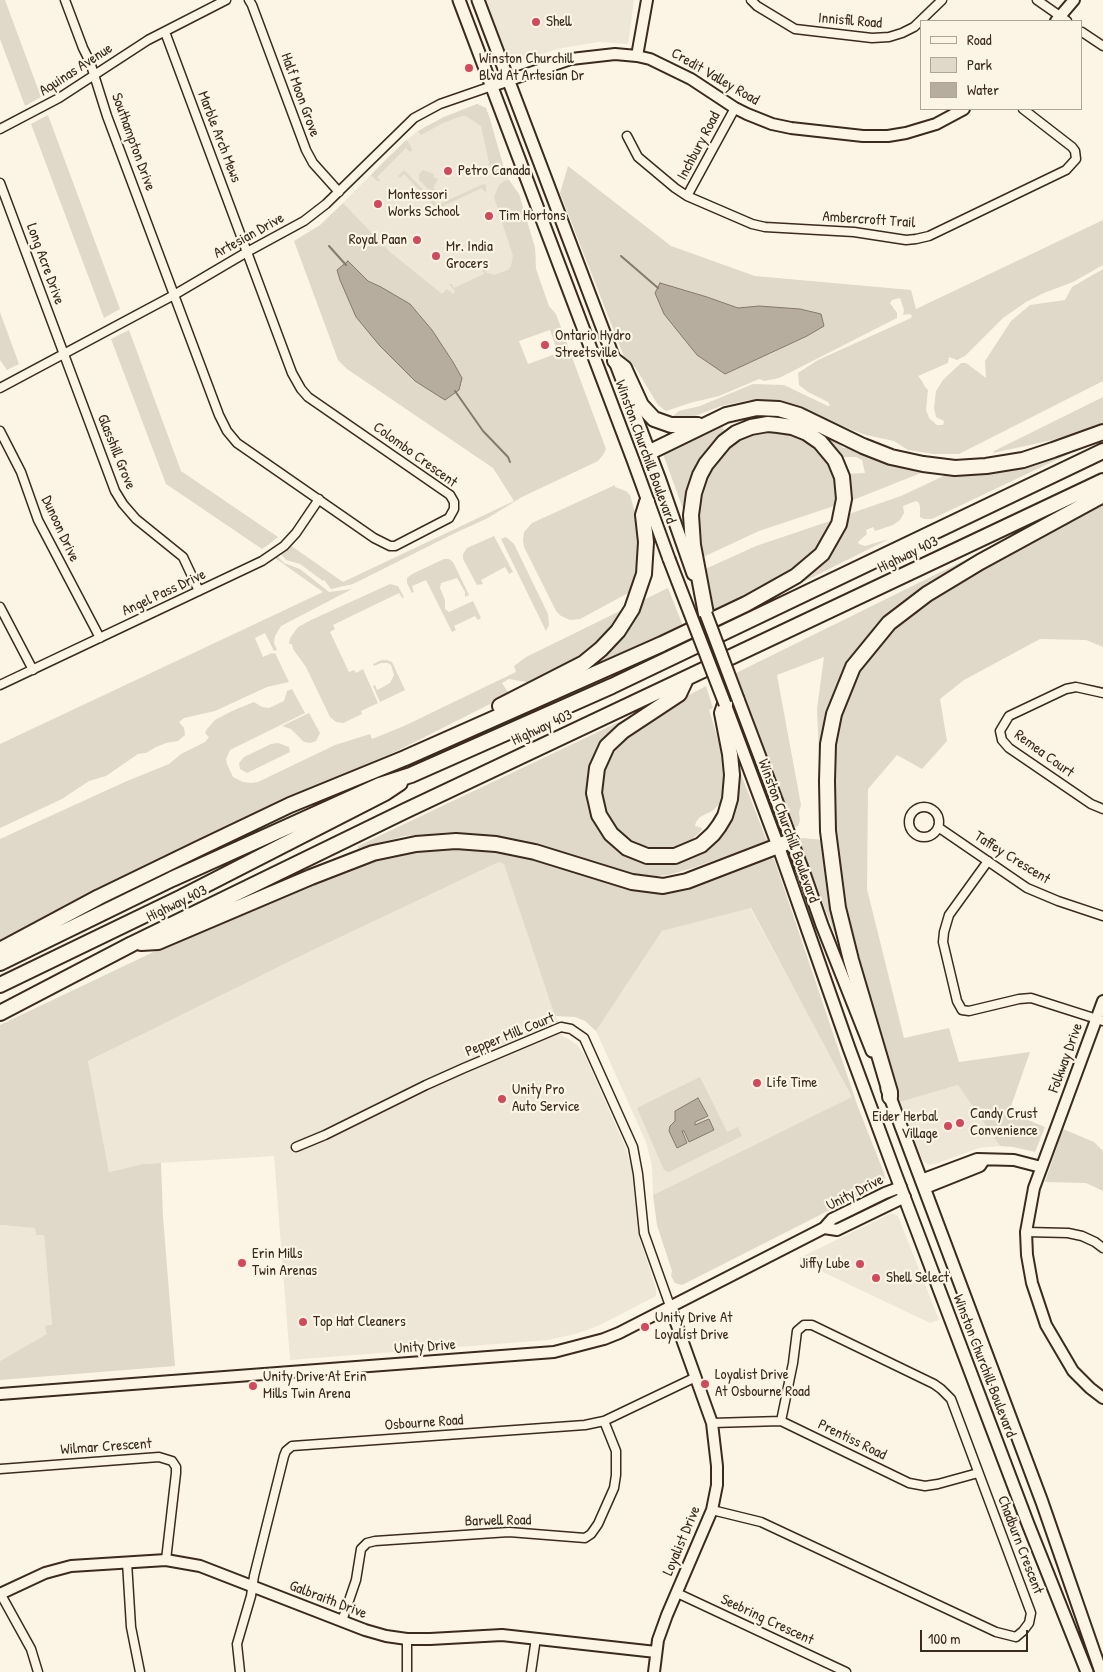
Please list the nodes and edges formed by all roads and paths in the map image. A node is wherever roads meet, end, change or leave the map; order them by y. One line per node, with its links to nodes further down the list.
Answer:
1 (64, 0): 18 (street, Southampton Drive)
2 (226, 0): 14 (street)
3 (249, 0): 27 (street, Half Moon Grove)
4 (459, 0): 20 (main road, Winston Churchill Boulevard)
5 (478, 0): 19 (main road, Winston Churchill Boulevard)
6 (647, 0): 17 (street)
7 (752, 0): 13 (street, Innisfil Road)
8 (942, 0): 11 (street, Innisfil Road)
9 (1037, 0): 12 (street)
10 (1074, 0): 12 (street)
11 (921, 20)
12 (1061, 20)
13 (920, 21)
14 (165, 32): 18 (street, Aquinas Avenue); 29 (street, Marble Arch Mews)
15 (1083, 33): 16 (street)
16 (1103, 46)
17 (637, 56): 19 (street, Credit Valley Road); 21 (street, Credit Valley Road)
18 (94, 76): 24 (street, Aquinas Avenue); 30 (street, Southampton Drive)
19 (508, 80): 20 (street, Credit Valley Road); 32 (main road, Winston Churchill Boulevard)
20 (492, 86): 27 (street, Artesian Drive); 42 (main road, Winston Churchill Boulevard)
21 (735, 108): 22 (street, Credit Valley Road); 28 (street, Inchbury Road)
22 (962, 110)
23 (1024, 110): 28 (street, Ambercroft Trail)
24 (0, 129)
25 (627, 136): 28 (street, Ambercroft Trail)
26 (0, 183): 31 (street, Long Acre Drive)
27 (339, 192): 29 (street, Artesian Drive)
28 (687, 196)
29 (247, 252): 30 (street, Artesian Drive); 41 (street, Colombo Crescent)
30 (174, 295): 31 (street, Artesian Drive); 41 (street, Colombo Crescent)
31 (64, 355): 33 (street, Artesian Drive); 44 (street, Glasshill Grove)
32 (615, 361): 34 (highway); 38 (main road, Winston Churchill Boulevard)
33 (0, 388)
34 (704, 426): 36 (highway); 38 (highway)
35 (0, 431): 47 (street, Dunoon Drive)
36 (1103, 432)
37 (1103, 451): 54 (highway, Highway 403)
38 (650, 452): 43 (main road, Winston Churchill Boulevard)
39 (1103, 481): 49 (highway, Highway 403)
40 (1103, 495): 68 (highway)
41 (319, 500): 44 (street, Angel Pass Drive)
42 (647, 502): 52 (main road, Winston Churchill Boulevard, bridge); 53 (highway)
43 (689, 547): 46 (highway); 53 (highway)
44 (199, 591): 47 (street, Angel Pass Drive)
45 (0, 607): 48 (street)
46 (706, 614): 52 (main road, Winston Churchill Boulevard, bridge)
47 (100, 638): 48 (street, Angel Pass Drive)
48 (33, 670): 50 (street, Angel Pass Drive)
49 (686, 680): 52 (highway); 61 (highway, Highway 403)
50 (0, 685)
51 (1103, 693): 55 (street, Remea Court)
52 (732, 702): 57 (main road, Winston Churchill Boulevard); 58 (main road, Winston Churchill Boulevard)
53 (405, 758): 62 (highway)
54 (411, 775): 63 (highway, Highway 403); 64 (highway)
55 (1103, 809)
56 (938, 827): 56 (street, Taffey Crescent); 59 (street, Taffey Crescent)
57 (792, 841): 58 (highway); 68 (main road, Winston Churchill Boulevard)
58 (778, 846): 61 (highway); 72 (main road, Winston Churchill Boulevard)
59 (988, 861): 60 (street, Taffey Crescent); 67 (street)
60 (1103, 916)
61 (132, 944): 66 (highway, Highway 403)
62 (0, 950)
63 (0, 963)
64 (0, 985)
65 (1103, 1001): 67 (street, Folkway Drive)
66 (0, 1013)
67 (1100, 1020): 70 (street, Folkway Drive)
68 (890, 1097): 71 (main road, Winston Churchill Boulevard)
69 (296, 1147): 75 (street, Pepper Mill Court)
70 (1042, 1167): 71 (street); 73 (street, Folkway Drive)
71 (923, 1184): 72 (main road); 102 (main road, Winston Churchill Boulevard)
72 (903, 1192): 75 (street, Unity Drive); 101 (main road, Winston Churchill Boulevard)
73 (1026, 1232): 74 (street); 78 (street, Folkway Drive)
74 (1103, 1248)
75 (670, 1306): 76 (street, Loyalist Drive); 77 (street, Unity Drive)
76 (696, 1377): 79 (street, Osbourne Road); 81 (street, Loyalist Drive)
77 (0, 1394)
78 (1103, 1398)
79 (604, 1421): 87 (street, Osbourne Road); 90 (street, Barwell Road)
80 (781, 1421): 81 (street, Prentiss Road); 83 (street, Prentiss Road); 83 (street, Chadburn Crescent)
81 (712, 1423): 84 (street, Loyalist Drive)
82 (0, 1469): 85 (street, Wilmar Crescent)
83 (978, 1473): 84 (street, Chadburn Crescent)
84 (712, 1510): 88 (street, Loyalist Drive)
85 (166, 1560): 86 (street, Galbraith Drive); 87 (street, Galbraith Drive)
86 (127, 1562): 89 (street, Galbraith Drive); 95 (street)
87 (252, 1587): 90 (street, Galbraith Drive); 96 (street, Osbourne Road)
88 (677, 1593): 93 (street, Loyalist Drive); 100 (street, Seebring Crescent)
89 (0, 1594): 94 (street)
90 (342, 1621): 92 (street, Galbraith Drive)
91 (536, 1638): 92 (street, Galbraith Drive); 93 (street, Galbraith Drive); 98 (street)
92 (407, 1639): 97 (street)
93 (656, 1652): 99 (street, Loyalist Drive)
94 (38, 1672)
95 (140, 1672)
96 (240, 1672)
97 (407, 1672)
98 (531, 1672)
99 (654, 1672)
100 (846, 1672)
101 (1087, 1672)
102 (1101, 1672)

